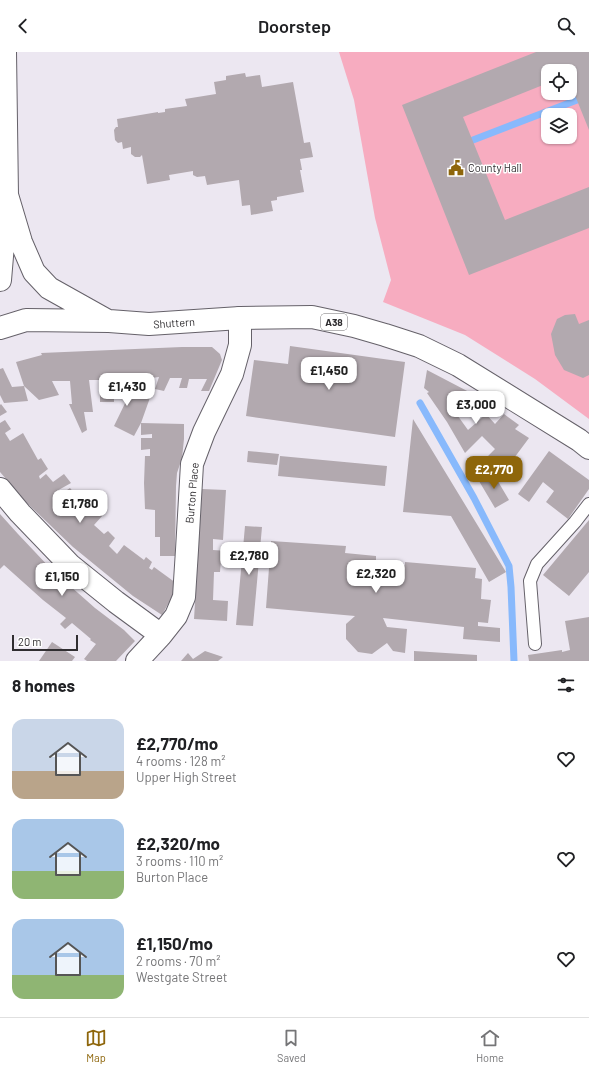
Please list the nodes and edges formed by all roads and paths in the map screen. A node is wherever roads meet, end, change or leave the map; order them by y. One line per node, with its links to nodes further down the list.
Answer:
1 (5, 52): 2 (main road, A38)
2 (7, 195): 3 (main road, A38); 4 (main road, A38); 6 (main road, A38)
3 (0, 217)
4 (0, 280)
5 (240, 318): 6 (main road, Shuttern / A38); 8 (main road, A38); 11 (main road, Burton Place)
6 (109, 322): 7 (main road, A38)
7 (0, 328)
8 (589, 448)
9 (0, 489): 11 (main road)
10 (589, 504): 12 (lane)
11 (161, 635): 13 (main road, Burton Place)
12 (535, 644)
13 (137, 661)

